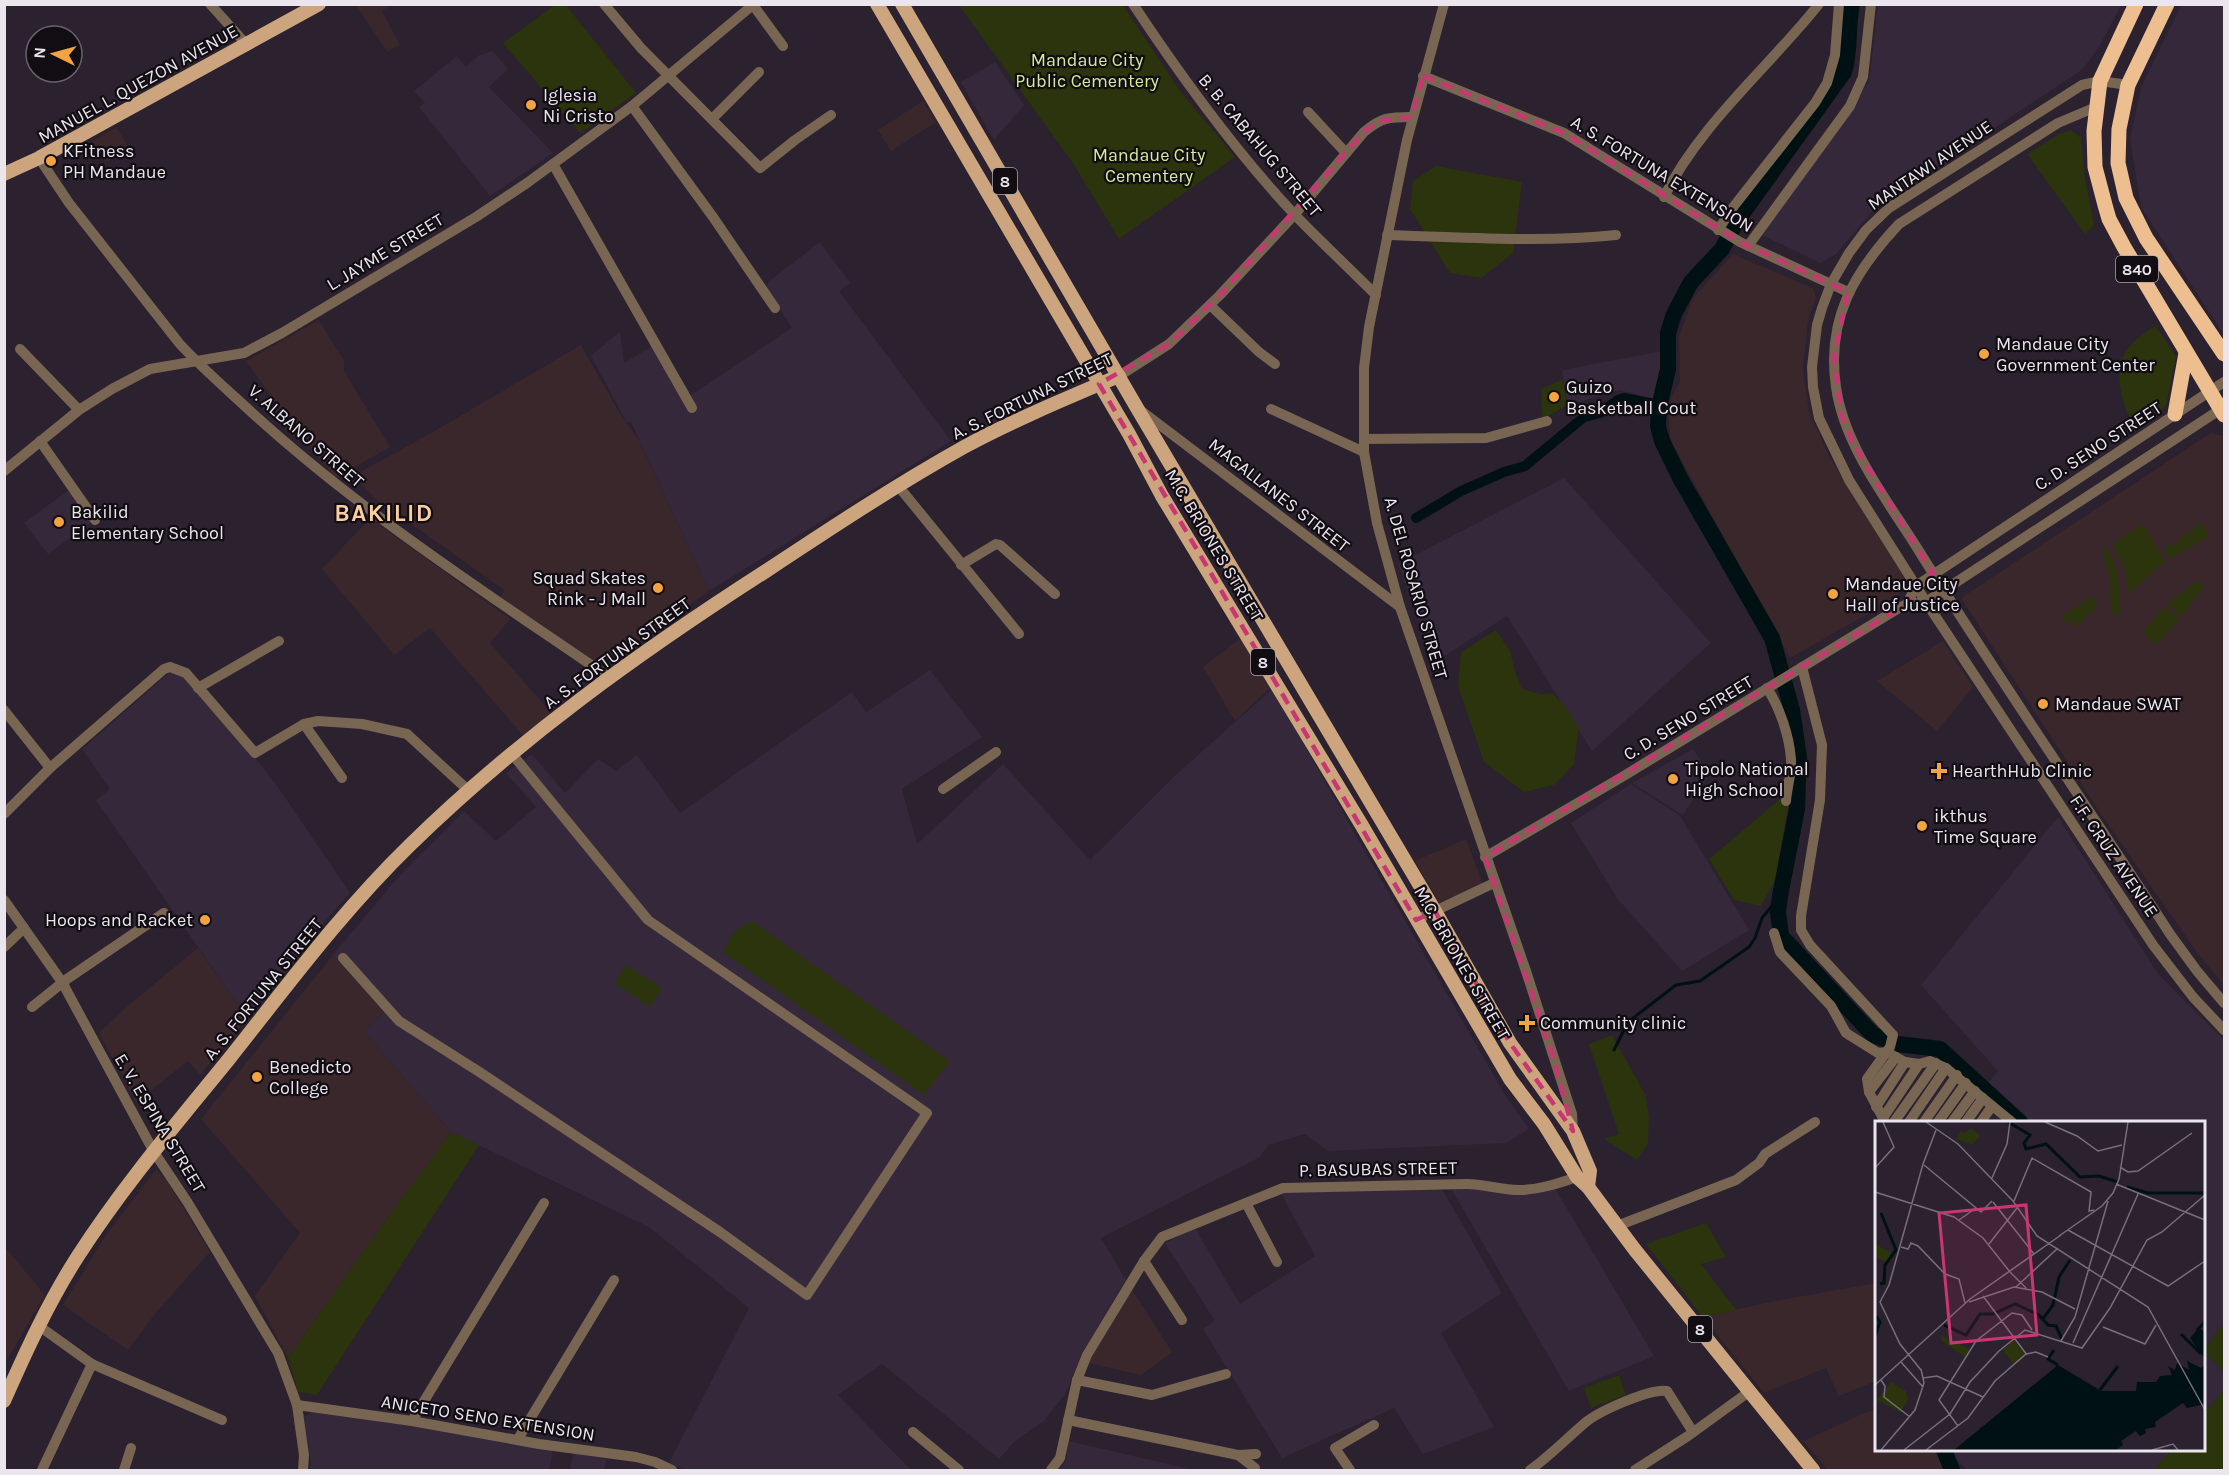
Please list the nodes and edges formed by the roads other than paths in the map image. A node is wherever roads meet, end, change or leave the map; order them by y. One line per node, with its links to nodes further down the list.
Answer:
1 (210, 4): 14 (street)
2 (319, 4): 14 (main road, MANUEL L. QUEZON AVENUE)
3 (604, 4): 18 (street)
4 (877, 4): 49 (main road, M.C. BRIONES STREET / 8)
5 (902, 4): 47 (main road, M.C. BRIONES STREET / 8)
6 (1133, 4): 32 (street, B. B. CABAHUG STREET)
7 (1444, 4): 17 (street, A. DEL ROSARIO STREET)
8 (1819, 4): 31 (street)
9 (1839, 4): 33 (street)
10 (1871, 4): 36 (street)
11 (2136, 4): 19 (highway, 840)
12 (2167, 4): 20 (highway, 840)
13 (754, 5): 15 (street); 18 (street, L. JAYME STREET)
14 (247, 45): 28 (main road, MANUEL L. QUEZON AVENUE)
15 (783, 46)
16 (759, 72): 26 (street)
17 (1423, 76): 25 (street, A. DEL ROSARIO STREET); 31 (street, A. S. FORTUNA EXTENSION)
18 (669, 77): 21 (street, L. JAYME STREET); 26 (street)
19 (2100, 81): 20 (street, MANTAWI AVENUE); 22 (highway, 840); 37 (street, MANTAWI AVENUE)
20 (2128, 85): 44 (highway, 840)
21 (632, 106): 29 (street, L. JAYME STREET); 41 (street)
22 (2096, 107): 38 (street, MANTAWI AVENUE); 43 (highway, 840)
23 (1308, 112): 27 (street)
24 (831, 115): 26 (street)
25 (1412, 117): 27 (street, A. S. FORTUNA STREET); 34 (street, A. DEL ROSARIO STREET)
26 (712, 119)
27 (1346, 153): 32 (street, A. S. FORTUNA STREET)
28 (39, 158): 30 (main road, MANUEL L. QUEZON AVENUE); 45 (street, V. ALBANO STREET)
29 (553, 164): 45 (street, L. JAYME STREET); 51 (street)
30 (4, 174)
31 (1664, 197): 33 (street, A. S. FORTUNA EXTENSION)
32 (1295, 214): 39 (street, B. B. CABAHUG STREET); 40 (street, A. S. FORTUNA STREET)
33 (1721, 232): 36 (street, A. S. FORTUNA EXTENSION)
34 (1387, 235): 35 (street); 39 (street, A. DEL ROSARIO STREET)
35 (1616, 235)
36 (1744, 244): 37 (street, A. S. FORTUNA EXTENSION)
37 (1831, 284): 38 (street, A. S. FORTUNA EXTENSION); 68 (street, MANTAWI AVENUE)
38 (1848, 292): 67 (street, MANTAWI AVENUE)
39 (1376, 295): 58 (street, A. DEL ROSARIO STREET)
40 (1210, 305): 46 (street); 47 (street, A. S. FORTUNA STREET)
41 (775, 308)
42 (20, 349): 54 (street)
43 (2186, 353): 50 (highway, 840); 56 (highway)
44 (2224, 354)
45 (196, 361): 54 (street, L. JAYME STREET); 77 (street, V. ALBANO STREET)
46 (1275, 364)
47 (1119, 376): 49 (main road, A. S. FORTUNA STREET); 52 (main road, M.C. BRIONES STREET / 8)
48 (2224, 382): 50 (street, C. D. SENO STREET)
49 (1099, 384): 62 (main road, A. S. FORTUNA STREET); 95 (main road, M.C. BRIONES STREET / 8)
50 (2210, 390): 55 (highway, 840); 56 (street, C. D. SENO STREET)
51 (692, 408)
52 (1137, 408): 73 (street, MAGALLANES STREET); 93 (main road, M.C. BRIONES STREET / 8)
53 (1271, 409): 60 (street)
54 (79, 410): 59 (street, L. JAYME STREET)
55 (2223, 410): 65 (street, C. D. SENO STREET)
56 (2175, 414): 63 (street, C. D. SENO STREET)
57 (1547, 421): 58 (street)
58 (1364, 439): 60 (street, A. DEL ROSARIO STREET)
59 (40, 441): 61 (street, L. JAYME STREET); 64 (street)
60 (1364, 452): 73 (street, A. DEL ROSARIO STREET)
61 (4, 471)
62 (899, 487): 66 (street); 77 (main road, A. S. FORTUNA STREET)
63 (2039, 504): 65 (street); 67 (street, C. D. SENO STREET)
64 (95, 520)
65 (2049, 522): 69 (street, C. D. SENO STREET)
66 (961, 565): 70 (street); 74 (street)
67 (1934, 574): 68 (street, C. D. SENO STREET); 69 (street, MANTAWI AVENUE)
68 (1916, 586): 71 (street, MANTAWI AVENUE); 72 (street, C. D. SENO STREET)
69 (1944, 591): 71 (street, C. D. SENO STREET); 101 (street, F.F. CRUZ AVENUE)
70 (1055, 594)
71 (1926, 602): 72 (street, C. D. SENO STREET); 103 (street, F.F. CRUZ AVENUE)
72 (1906, 604): 76 (street, C. D. SENO STREET)
73 (1400, 607): 90 (street, A. DEL ROSARIO STREET)
74 (1019, 634)
75 (279, 641): 79 (street)
76 (1799, 669): 78 (street, C. D. SENO STREET); 104 (street)
77 (610, 678): 83 (main road, A. S. FORTUNA STREET)
78 (1771, 686): 88 (street); 90 (street, C. D. SENO STREET)
79 (198, 688): 81 (street); 84 (street)
80 (4, 710): 84 (street)
81 (304, 724): 85 (street); 87 (street)
82 (996, 752): 86 (street)
83 (512, 754): 87 (main road, A. S. FORTUNA STREET); 99 (street)
84 (50, 768): 89 (street)
85 (342, 778)
86 (944, 789)
87 (468, 790): 122 (main road, A. S. FORTUNA STREET)
88 (1786, 801)
89 (4, 814)
90 (1485, 857): 91 (street, A. DEL ROSARIO STREET)
91 (1494, 883): 93 (street); 121 (street, A. DEL ROSARIO STREET)
92 (4, 900): 96 (street, E. V. ESPINA STREET)
93 (1435, 911): 95 (street); 121 (main road, M.C. BRIONES STREET / 8)
94 (164, 913): 100 (street)
95 (1416, 920): 123 (main road, M.C. BRIONES STREET / 8)
96 (24, 928): 98 (street); 100 (street, E. V. ESPINA STREET)
97 (1774, 933): 104 (street)
98 (4, 948)
99 (343, 958)
100 (62, 982): 102 (street); 122 (street, E. V. ESPINA STREET)
101 (2224, 1003)
102 (32, 1007)
103 (2224, 1030)
104 (1894, 1051): 105 (street); 110 (street); 110 (street)
105 (1919, 1064): 106 (street); 113 (street)
106 (1941, 1065): 107 (street); 111 (street); 114 (street)
107 (1961, 1079): 108 (street); 116 (street)
108 (1979, 1094): 109 (street); 117 (street); 118 (street)
109 (1992, 1106): 112 (street); 119 (street)
110 (1876, 1107): 113 (street)
111 (1918, 1110): 115 (street); 116 (street)
112 (1999, 1118)
113 (1884, 1120)
114 (1895, 1121)
115 (1910, 1121)
116 (1932, 1121)
117 (1953, 1121)
118 (1966, 1121)
119 (1982, 1121)
120 (1815, 1122): 127 (street)
121 (1573, 1131): 124 (main road, M.C. BRIONES STREET / 8)
122 (154, 1152): 132 (main road, A. S. FORTUNA STREET); 139 (street, E. V. ESPINA STREET)
123 (1577, 1177): 124 (main road, M.C. BRIONES STREET / 8); 126 (street, P. BASUBAS STREET)
124 (1588, 1187): 127 (main road, M.C. BRIONES STREET / 8)
125 (544, 1203): 142 (street)
126 (1246, 1203): 128 (street, P. BASUBAS STREET); 129 (street)
127 (1617, 1226): 137 (main road, M.C. BRIONES STREET / 8)
128 (1144, 1260): 131 (street); 136 (street, P. BASUBAS STREET)
129 (1276, 1262)
130 (614, 1280): 146 (street)
131 (1182, 1320)
132 (39, 1326): 133 (street); 135 (main road, A. S. FORTUNA STREET)
133 (92, 1364): 140 (street); 151 (street)
134 (1226, 1374): 136 (street)
135 (9, 1378): 138 (main road, A. S. FORTUNA STREET)
136 (1077, 1380): 141 (street, P. BASUBAS STREET)
137 (1750, 1391): 145 (street); 160 (main road, M.C. BRIONES STREET / 8)
138 (4, 1401)
139 (297, 1405): 142 (street, ANICETO SENO EXTENSION); 153 (street, E. V. ESPINA STREET)
140 (222, 1420)
141 (1068, 1420): 149 (street); 156 (street, P. BASUBAS STREET)
142 (412, 1421): 146 (street, ANICETO SENO EXTENSION)
143 (1374, 1425): 157 (street)
144 (913, 1432): 155 (street)
145 (1693, 1432): 158 (street); 159 (street)
146 (518, 1439): 154 (street, ANICETO SENO EXTENSION)
147 (131, 1448): 152 (street)
148 (1256, 1454): 149 (street)
149 (1238, 1455): 150 (street)
150 (1255, 1468)
151 (42, 1470)
152 (124, 1470)
153 (303, 1470)
154 (672, 1470)
155 (959, 1470)
156 (1051, 1470)
157 (1350, 1470)
158 (1530, 1470)
159 (1635, 1470)
160 (1813, 1470)

